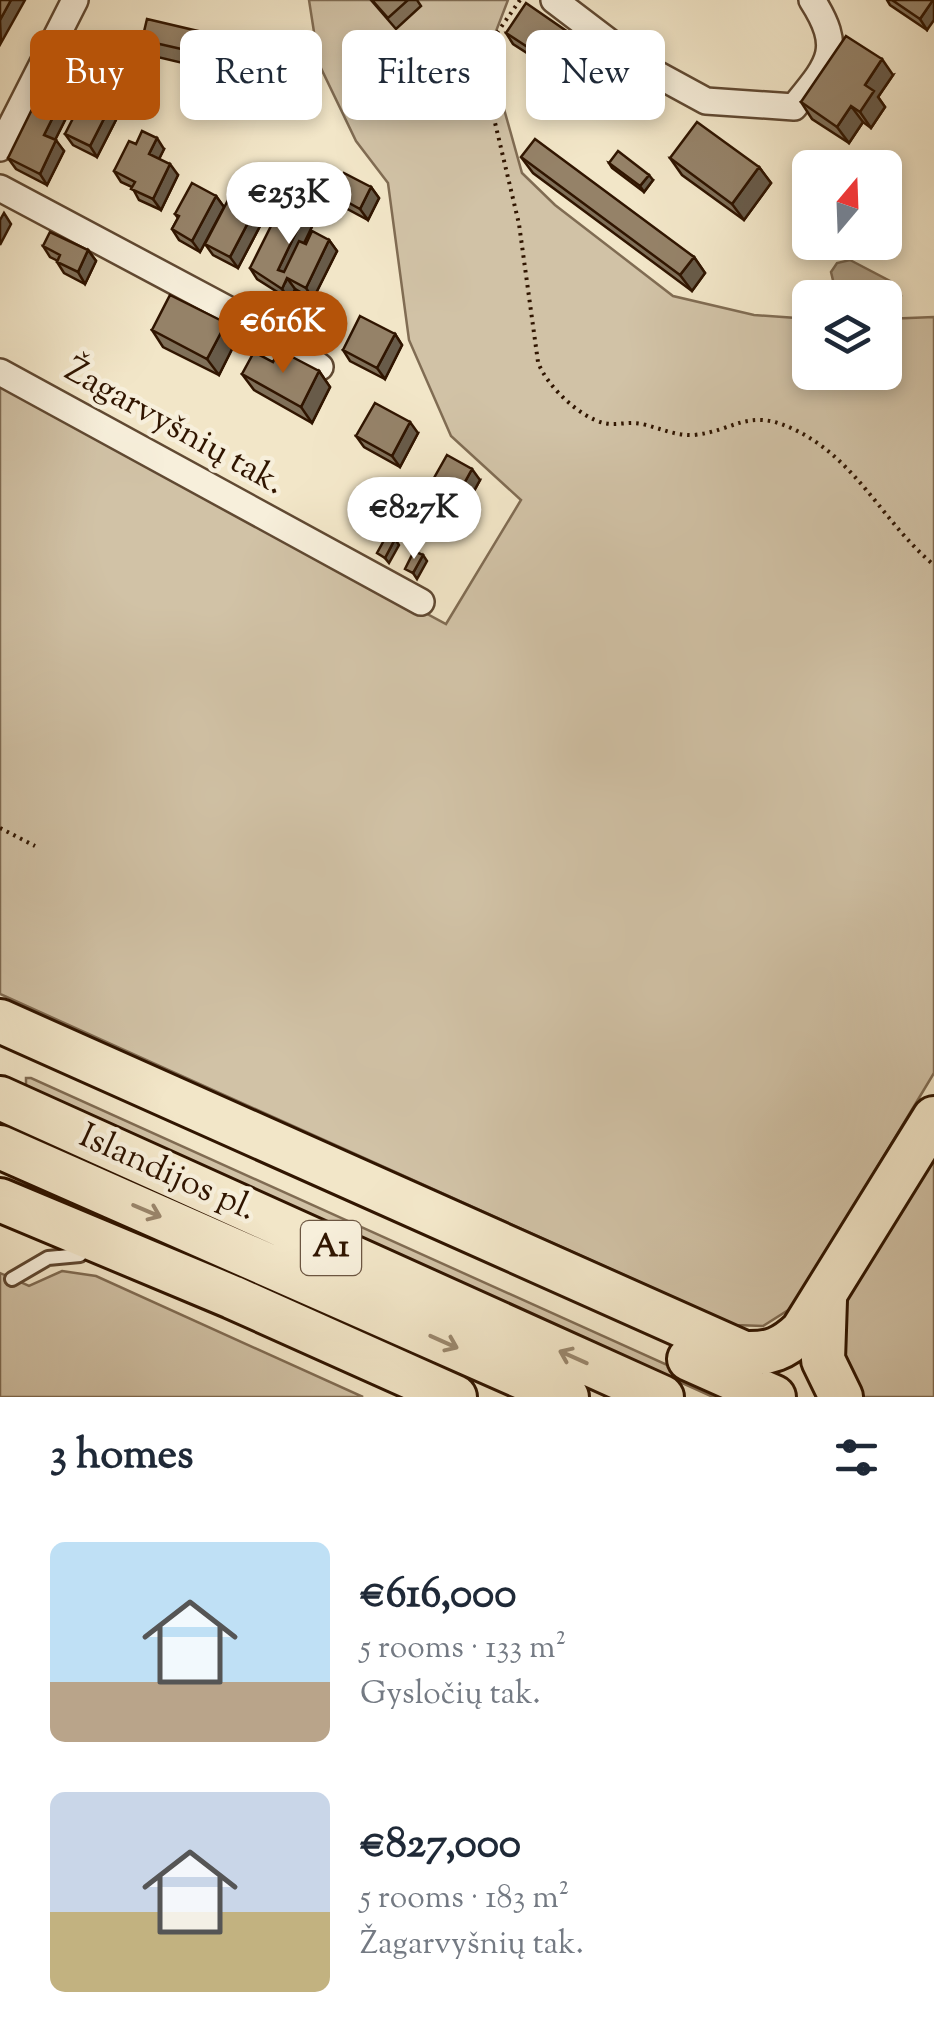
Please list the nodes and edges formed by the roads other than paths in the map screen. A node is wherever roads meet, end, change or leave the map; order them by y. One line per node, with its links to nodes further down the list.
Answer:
1 (75, 0): 4 (street)
2 (554, 0): 3 (street)
3 (812, 0)
4 (0, 148)
5 (0, 188): 6 (street)
6 (320, 367)
7 (0, 372): 8 (street, Žagarvyšnių tak.)
8 (421, 602)
9 (0, 1022): 19 (highway)
10 (12, 1056): 24 (highway)
11 (0, 1098): 23 (highway, Islandijos pl. / A1, one-way to 11)
12 (934, 1118): 19 (highway)
13 (6, 1157): 18 (highway); 22 (highway, Islandijos pl. / A1, one-way to 22)
14 (0, 1200): 18 (highway)
15 (0, 1217): 16 (highway)
16 (80, 1255): 17 (lane); 20 (highway)
17 (12, 1279)
18 (232, 1296): 21 (highway)
19 (825, 1300): 25 (highway)
20 (396, 1397)
21 (455, 1397)
22 (567, 1397)
23 (662, 1397)
24 (774, 1397)
25 (840, 1397)

